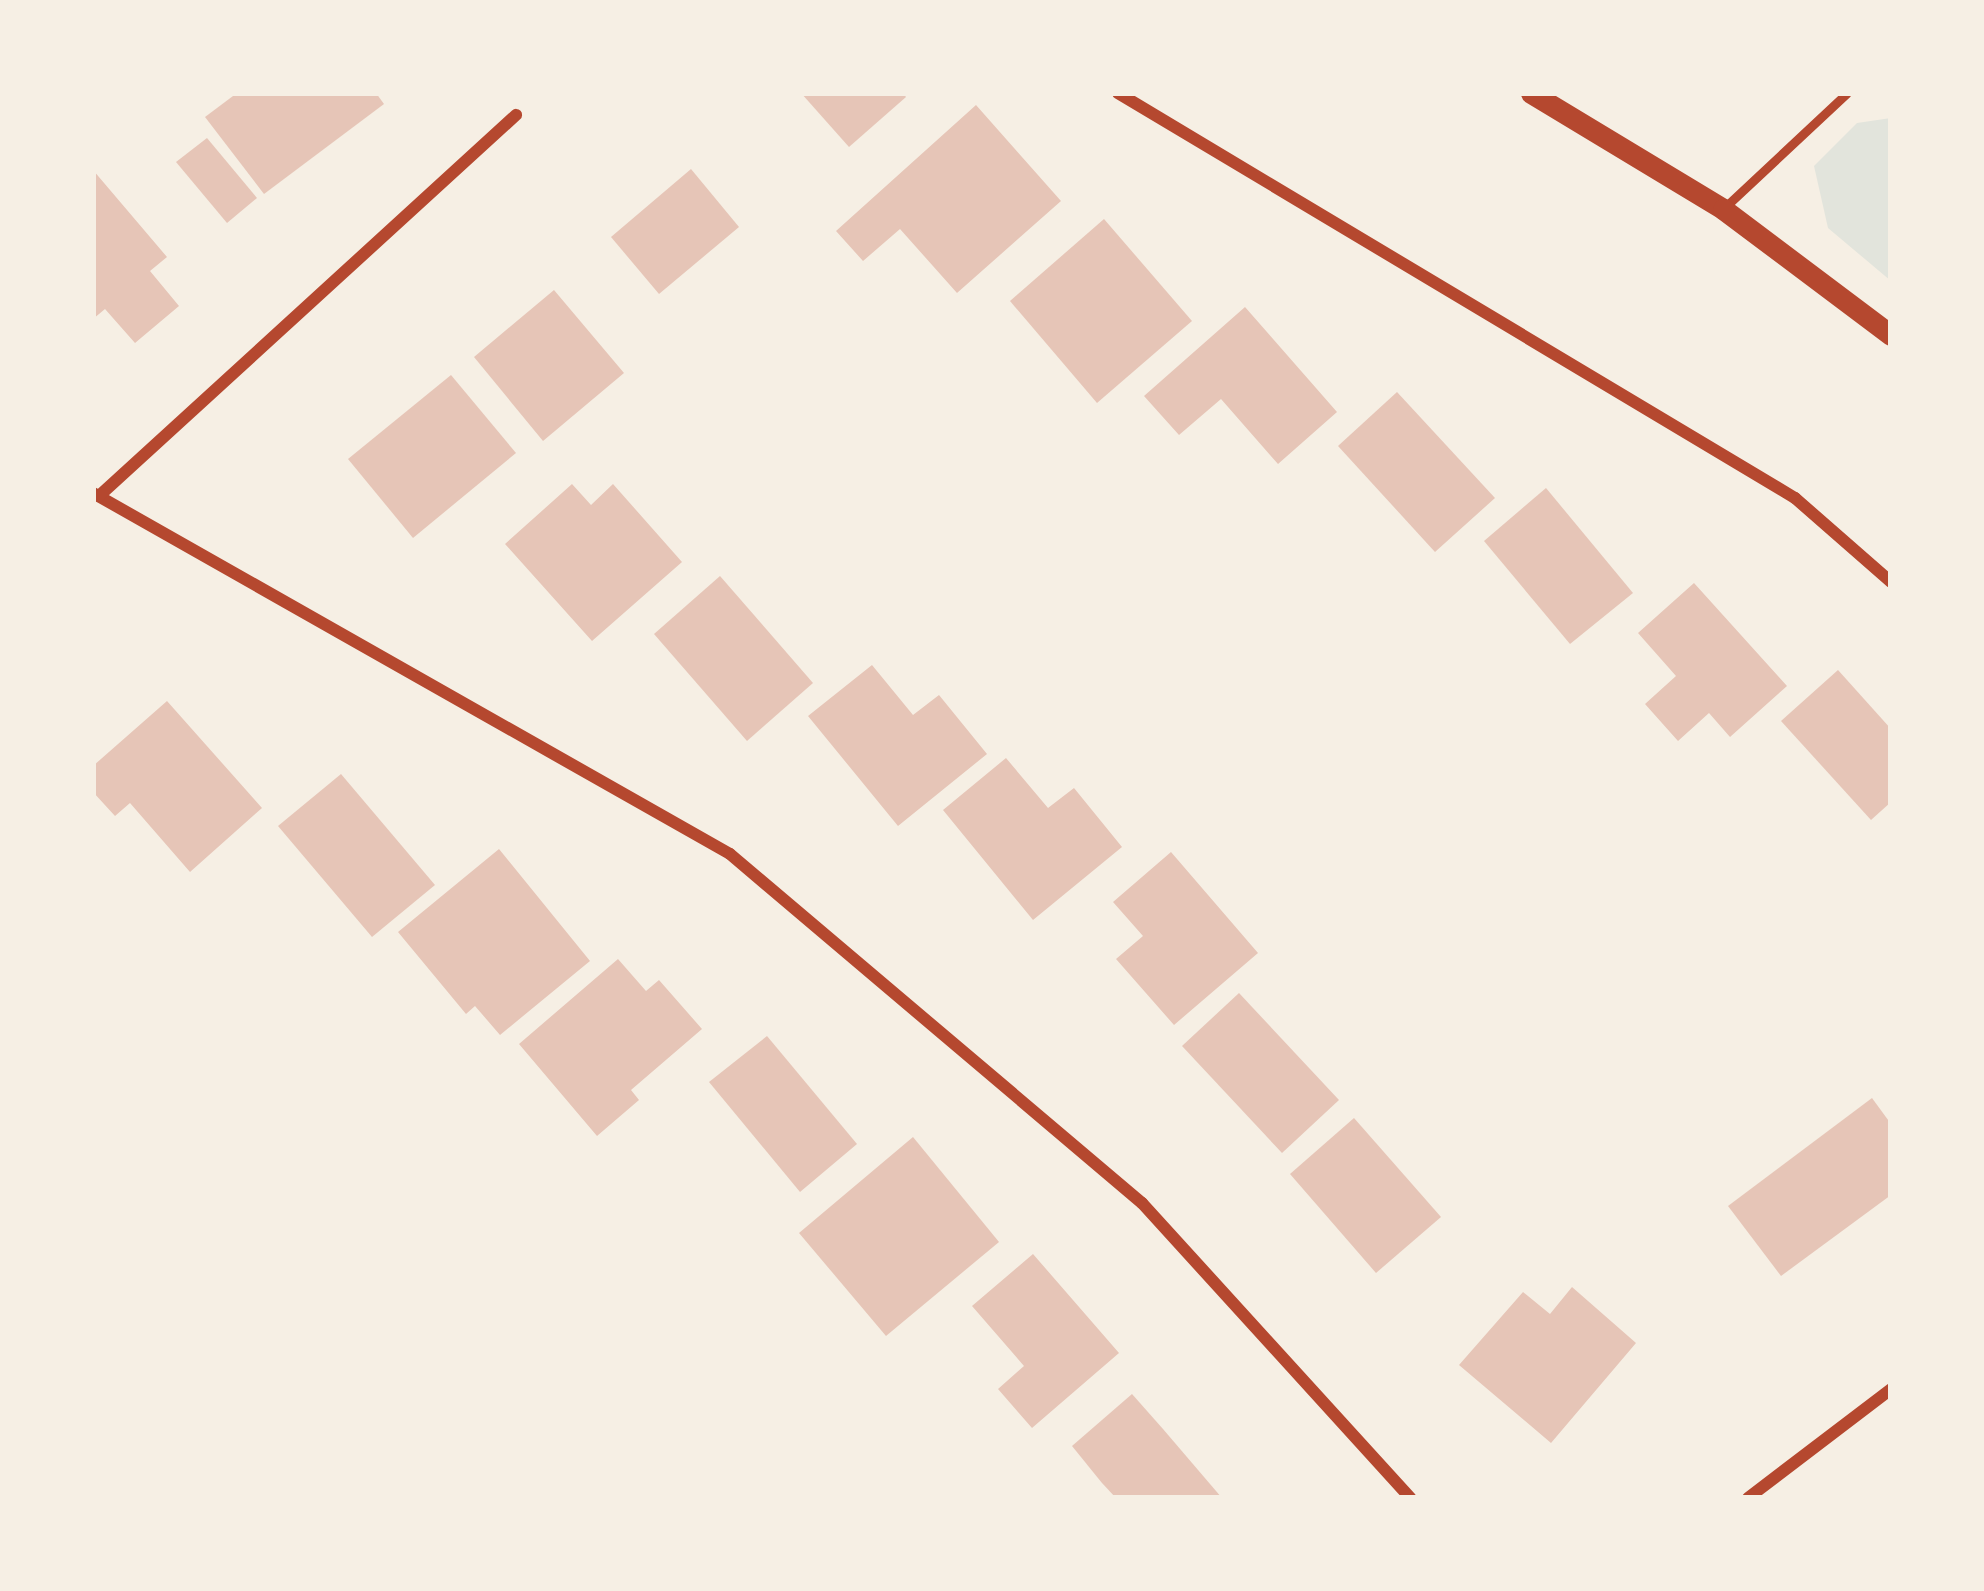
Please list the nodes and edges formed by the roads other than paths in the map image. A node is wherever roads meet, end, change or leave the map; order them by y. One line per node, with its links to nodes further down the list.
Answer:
1 (1118, 93): 8 (street)
2 (1531, 93): 5 (street)
3 (1847, 93): 5 (lane)
4 (516, 115): 7 (street)
5 (1723, 209): 6 (street)
6 (1891, 335)
7 (96, 494): 10 (street)
8 (1891, 582)
9 (1891, 1389): 11 (street)
10 (1410, 1498)
11 (1748, 1498)

